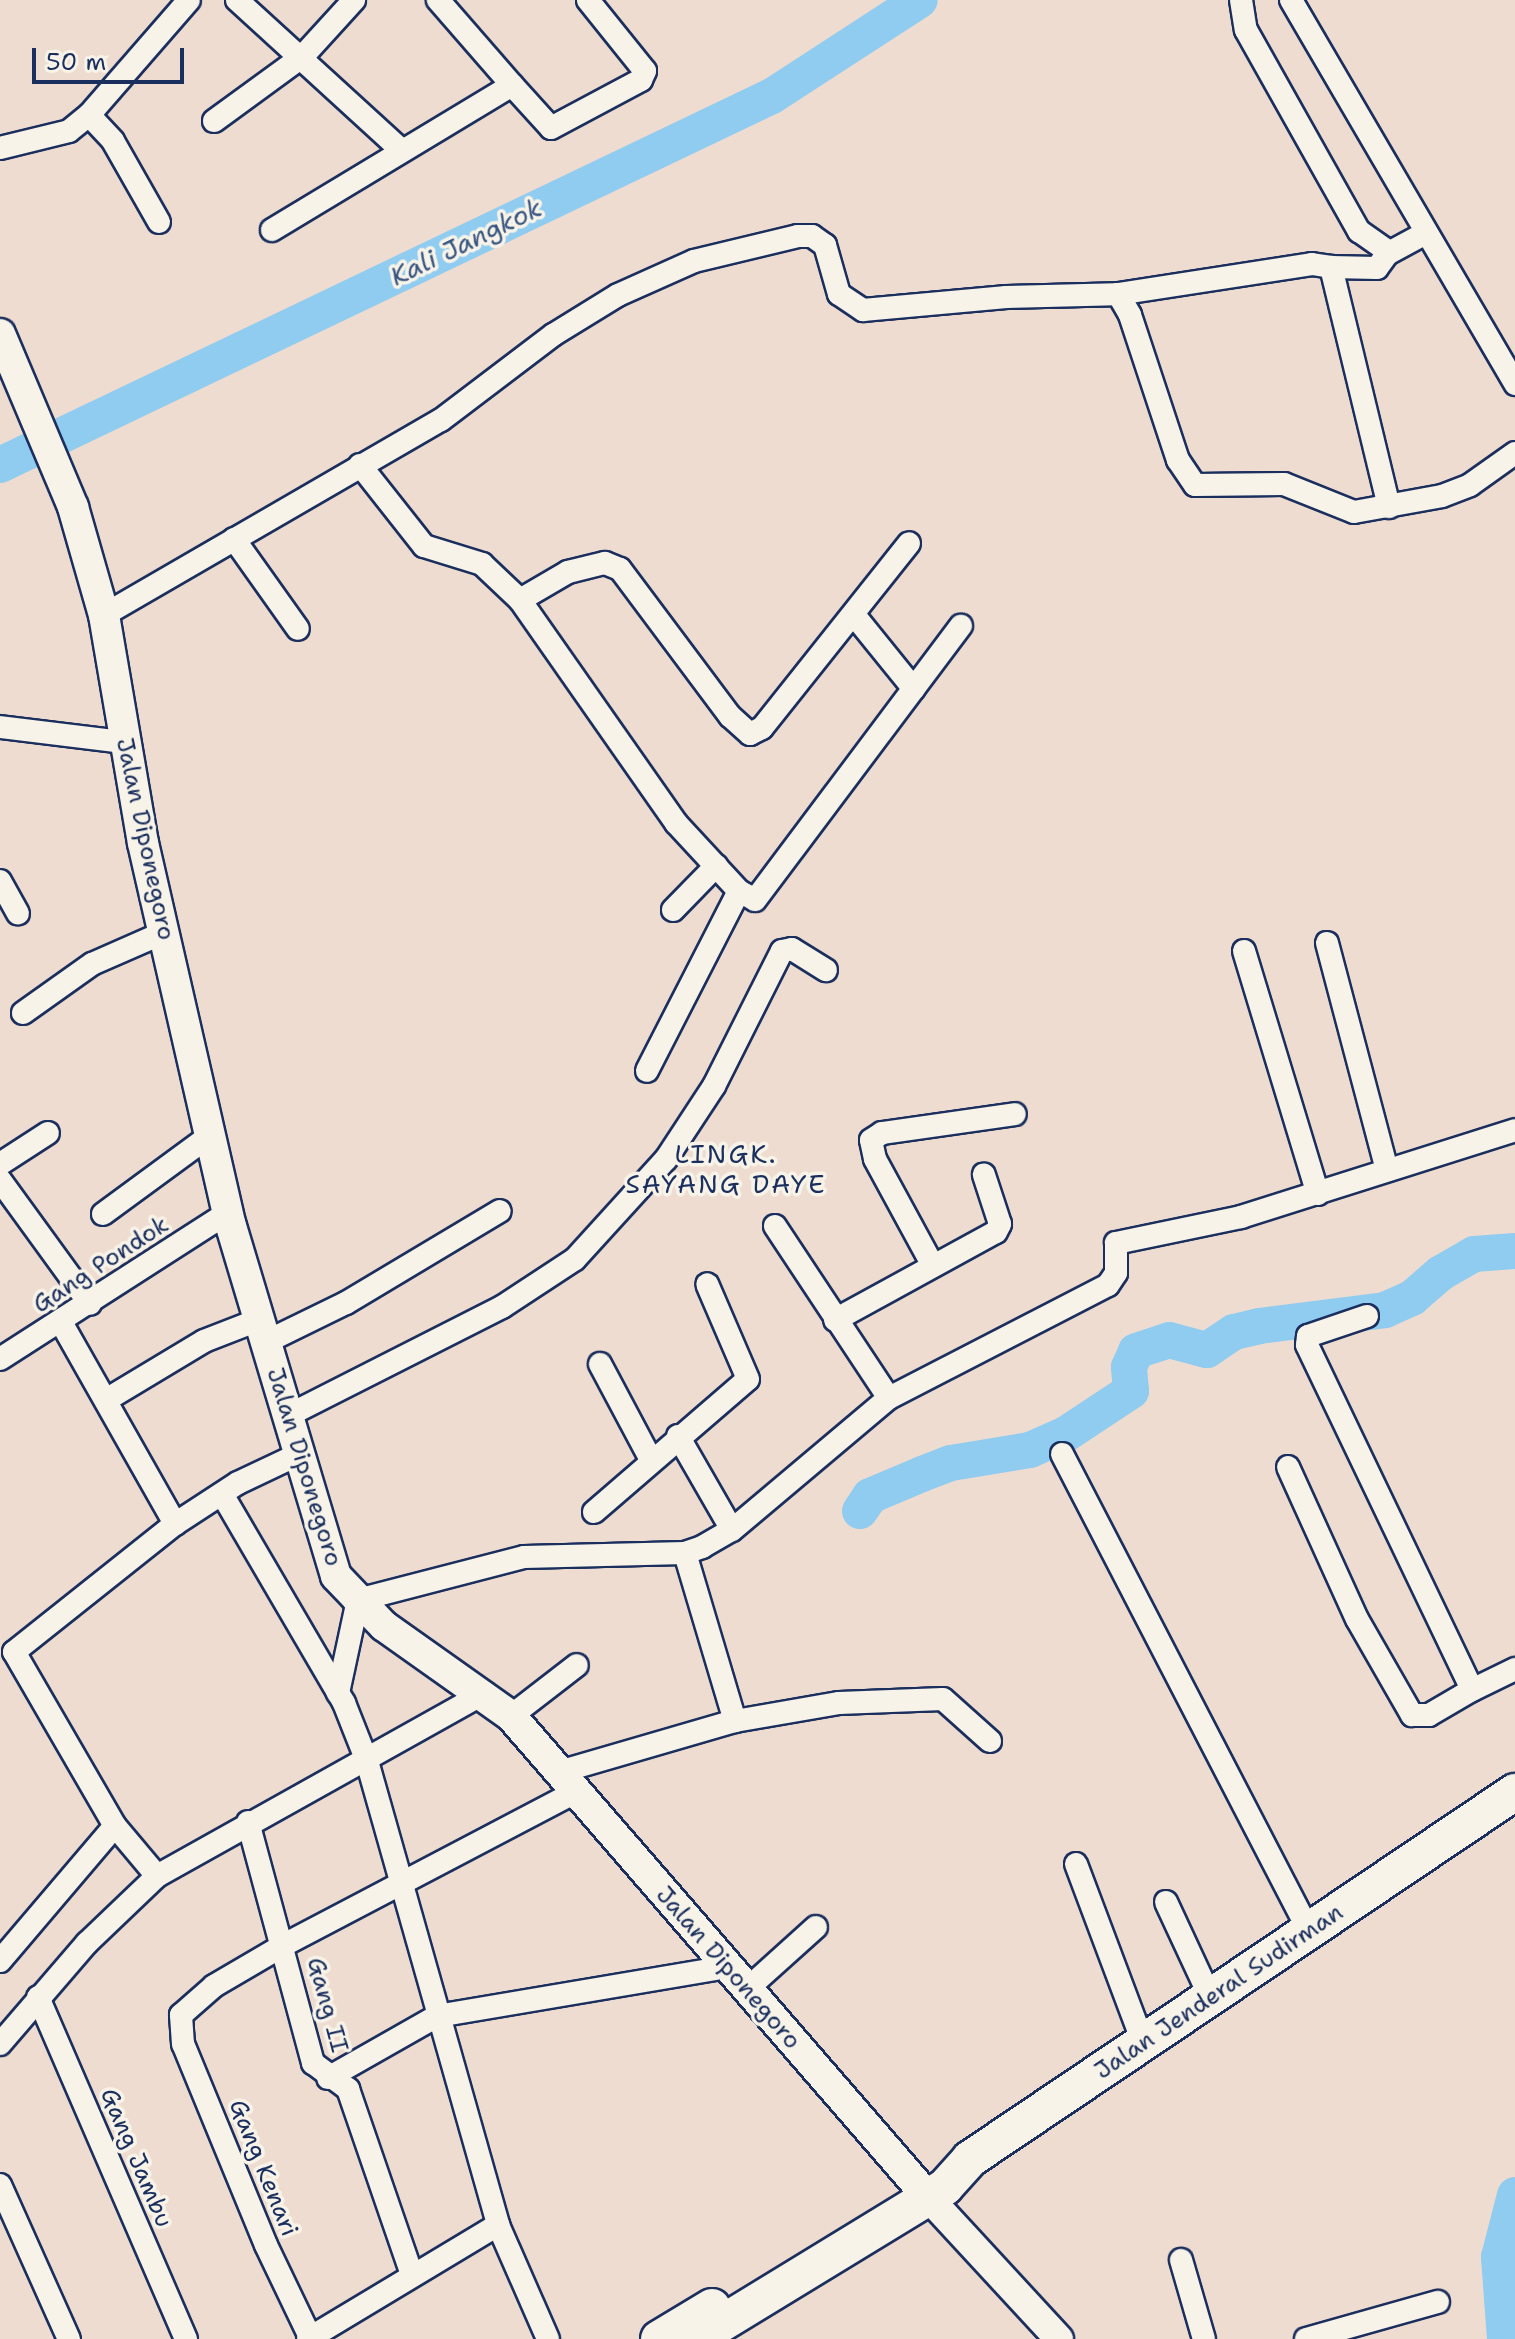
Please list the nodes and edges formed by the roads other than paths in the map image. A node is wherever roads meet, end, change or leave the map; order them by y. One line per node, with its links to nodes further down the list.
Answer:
1 (189, 0): 10 (street)
2 (237, 0): 8 (street)
3 (354, 0): 8 (street)
4 (438, 0): 9 (street)
5 (588, 0): 9 (street)
6 (1241, 0): 17 (street)
7 (1291, 0): 16 (street)
8 (303, 56): 11 (street); 13 (street)
9 (512, 85): 13 (street)
10 (89, 115): 12 (street); 14 (street)
11 (214, 121)
12 (0, 148)
13 (400, 149): 15 (street)
14 (159, 222)
15 (272, 230)
16 (1424, 234): 17 (street); 21 (street)
17 (1389, 252): 18 (street)
18 (1321, 266): 19 (street); 24 (street)
19 (1118, 294): 23 (street); 24 (street)
20 (0, 334): 28 (main road, Jalan Diponegoro)
21 (1515, 384)
22 (1515, 453): 24 (street)
23 (360, 465): 25 (street); 27 (street)
24 (1389, 507)
25 (234, 539): 28 (street); 31 (street)
26 (909, 543): 29 (street)
27 (520, 600): 29 (street); 35 (street)
28 (104, 615): 34 (main road, Jalan Diponegoro)
29 (854, 615): 32 (street)
30 (961, 626): 32 (street)
31 (298, 629)
32 (914, 689): 37 (street)
33 (0, 727): 34 (street)
34 (123, 742): 40 (main road, Jalan Diponegoro)
35 (716, 866): 37 (street); 38 (street)
36 (0, 881): 39 (street)
37 (739, 891): 45 (street)
38 (673, 910)
39 (18, 913)
40 (165, 932): 44 (street); 49 (main road, Jalan Diponegoro)
41 (1327, 943): 51 (street)
42 (1244, 951): 54 (street)
43 (826, 970): 70 (street)
44 (23, 1013)
45 (647, 1071)
46 (1015, 1114): 59 (street)
47 (1515, 1130): 51 (street)
48 (48, 1133): 50 (street)
49 (212, 1134): 56 (main road, Jalan Diponegoro); 57 (street)
50 (0, 1164)
51 (1387, 1170): 54 (street)
52 (984, 1175): 59 (street)
53 (0, 1180): 61 (street)
54 (1318, 1194): 68 (street)
55 (500, 1211): 65 (street)
56 (229, 1212): 61 (street, Gang Pondok); 65 (main road, Jalan Diponegoro)
57 (103, 1214)
58 (775, 1226): 63 (street)
59 (932, 1264): 63 (street)
60 (707, 1284): 71 (street)
61 (90, 1304): 64 (street, Gang Pondok)
62 (1367, 1316): 84 (street)
63 (835, 1320): 68 (street)
64 (62, 1324): 66 (street, Gang Pondok); 69 (street)
65 (262, 1331): 69 (street); 70 (main road, Jalan Diponegoro)
66 (0, 1359)
67 (600, 1364): 74 (street)
68 (889, 1398): 79 (street)
69 (106, 1400): 78 (street)
70 (289, 1415): 72 (main road, Jalan Diponegoro)
71 (678, 1436): 74 (street); 79 (street)
72 (299, 1454): 76 (street); 81 (main road, Jalan Diponegoro)
73 (1062, 1454): 100 (street)
74 (651, 1460): 77 (street)
75 (1288, 1467): 84 (street)
76 (222, 1494): 78 (street); 85 (street)
77 (594, 1512)
78 (175, 1524): 94 (street)
79 (732, 1530): 80 (street)
80 (685, 1553): 81 (street); 88 (street)
81 (364, 1610): 85 (street); 86 (main road, Jalan Diponegoro)
82 (577, 1665): 87 (street)
83 (1515, 1669): 84 (street)
84 (1472, 1690)
85 (338, 1693): 90 (street)
86 (484, 1693): 87 (main road, Jalan Diponegoro); 90 (street)
87 (511, 1716): 91 (main road, Jalan Diponegoro)
88 (735, 1721): 89 (street); 91 (street)
89 (990, 1741)
90 (367, 1761): 93 (street); 97 (street)
91 (568, 1781): 97 (street); 103 (main road, Jalan Diponegoro)
92 (1515, 1792): 100 (highway, Jalan Jenderal Sudirman)
93 (248, 1822): 96 (street); 101 (street, Gang II)
94 (118, 1831): 96 (street); 102 (street)
95 (1076, 1864): 108 (street)
96 (157, 1876): 105 (street)
97 (400, 1883): 101 (street); 107 (street)
98 (1166, 1902): 106 (street)
99 (816, 1927): 104 (street)
100 (1309, 1931): 106 (highway, Jalan Jenderal Sudirman)
101 (284, 1945): 110 (street, Gang II); 117 (street, Gang Kenari)
102 (0, 1961)
103 (726, 1967): 104 (main road, Jalan Diponegoro); 107 (street)
104 (746, 1990): 112 (main road, Jalan Diponegoro)
105 (38, 1997): 109 (street); 119 (street, Gang Jambu)
106 (1210, 1997): 108 (highway, Jalan Jenderal Sudirman)
107 (437, 2016): 110 (street); 113 (street)
108 (1143, 2042): 112 (highway, Jalan Jenderal Sudirman)
109 (0, 2044)
110 (328, 2078): 115 (street, Gang II)
111 (0, 2185): 118 (street)
112 (922, 2190): 121 (highway); 122 (highway); 123 (street, Jalan Diponegoro)
113 (498, 2225): 115 (street); 120 (street)
114 (1181, 2260): 124 (street)
115 (412, 2275): 117 (street)
116 (1438, 2302): 125 (street)
117 (310, 2338)
118 (69, 2339)
119 (186, 2339)
120 (548, 2339)
121 (659, 2339)
122 (696, 2339)
123 (1059, 2339)
124 (1204, 2339)
125 (1306, 2339)

